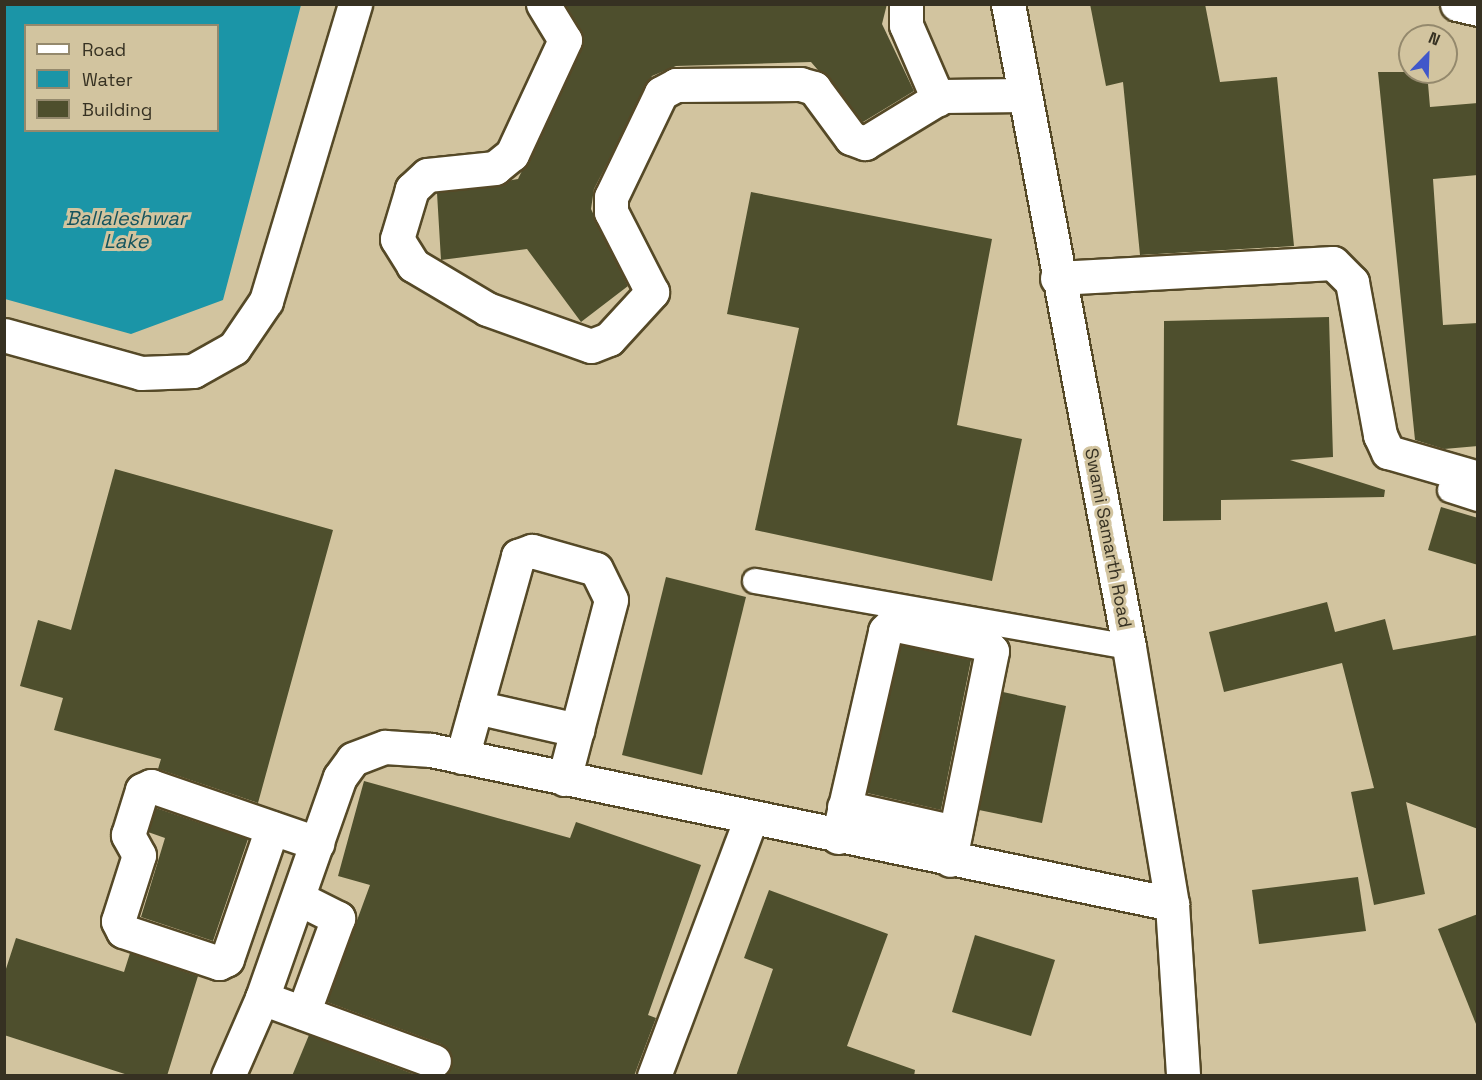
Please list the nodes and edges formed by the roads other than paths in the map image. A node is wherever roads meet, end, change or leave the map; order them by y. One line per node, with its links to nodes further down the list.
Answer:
1 (355, 4): 10 (street)
2 (543, 4): 8 (street)
3 (906, 4): 8 (street)
4 (1008, 4): 7 (street, Swami Samarth Road)
5 (1457, 4): 6 (street)
6 (1478, 9)
7 (1024, 96): 8 (street); 9 (street, Swami Samarth Road)
8 (938, 99)
9 (1057, 278): 11 (street); 14 (street, Swami Samarth Road)
10 (4, 335)
11 (1464, 484): 12 (lane)
12 (1478, 499)
13 (755, 580): 14 (lane)
14 (1129, 647): 25 (street, Swami Samarth Road)
15 (476, 706): 16 (street); 16 (street); 17 (street)
16 (576, 730): 18 (street)
17 (462, 757): 18 (street); 22 (street)
18 (564, 779): 19 (street)
19 (750, 820): 20 (street); 30 (street)
20 (841, 822): 23 (street); 23 (street)
21 (272, 828): 21 (street); 22 (street)
22 (317, 843): 24 (street)
23 (952, 846): 25 (street)
24 (298, 898): 26 (street); 27 (street)
25 (1172, 904): 31 (street, Swami Samarth Road)
26 (262, 998): 27 (street); 29 (street)
27 (303, 1013): 28 (street)
28 (434, 1061)
29 (228, 1076)
30 (654, 1076)
31 (1184, 1076)

